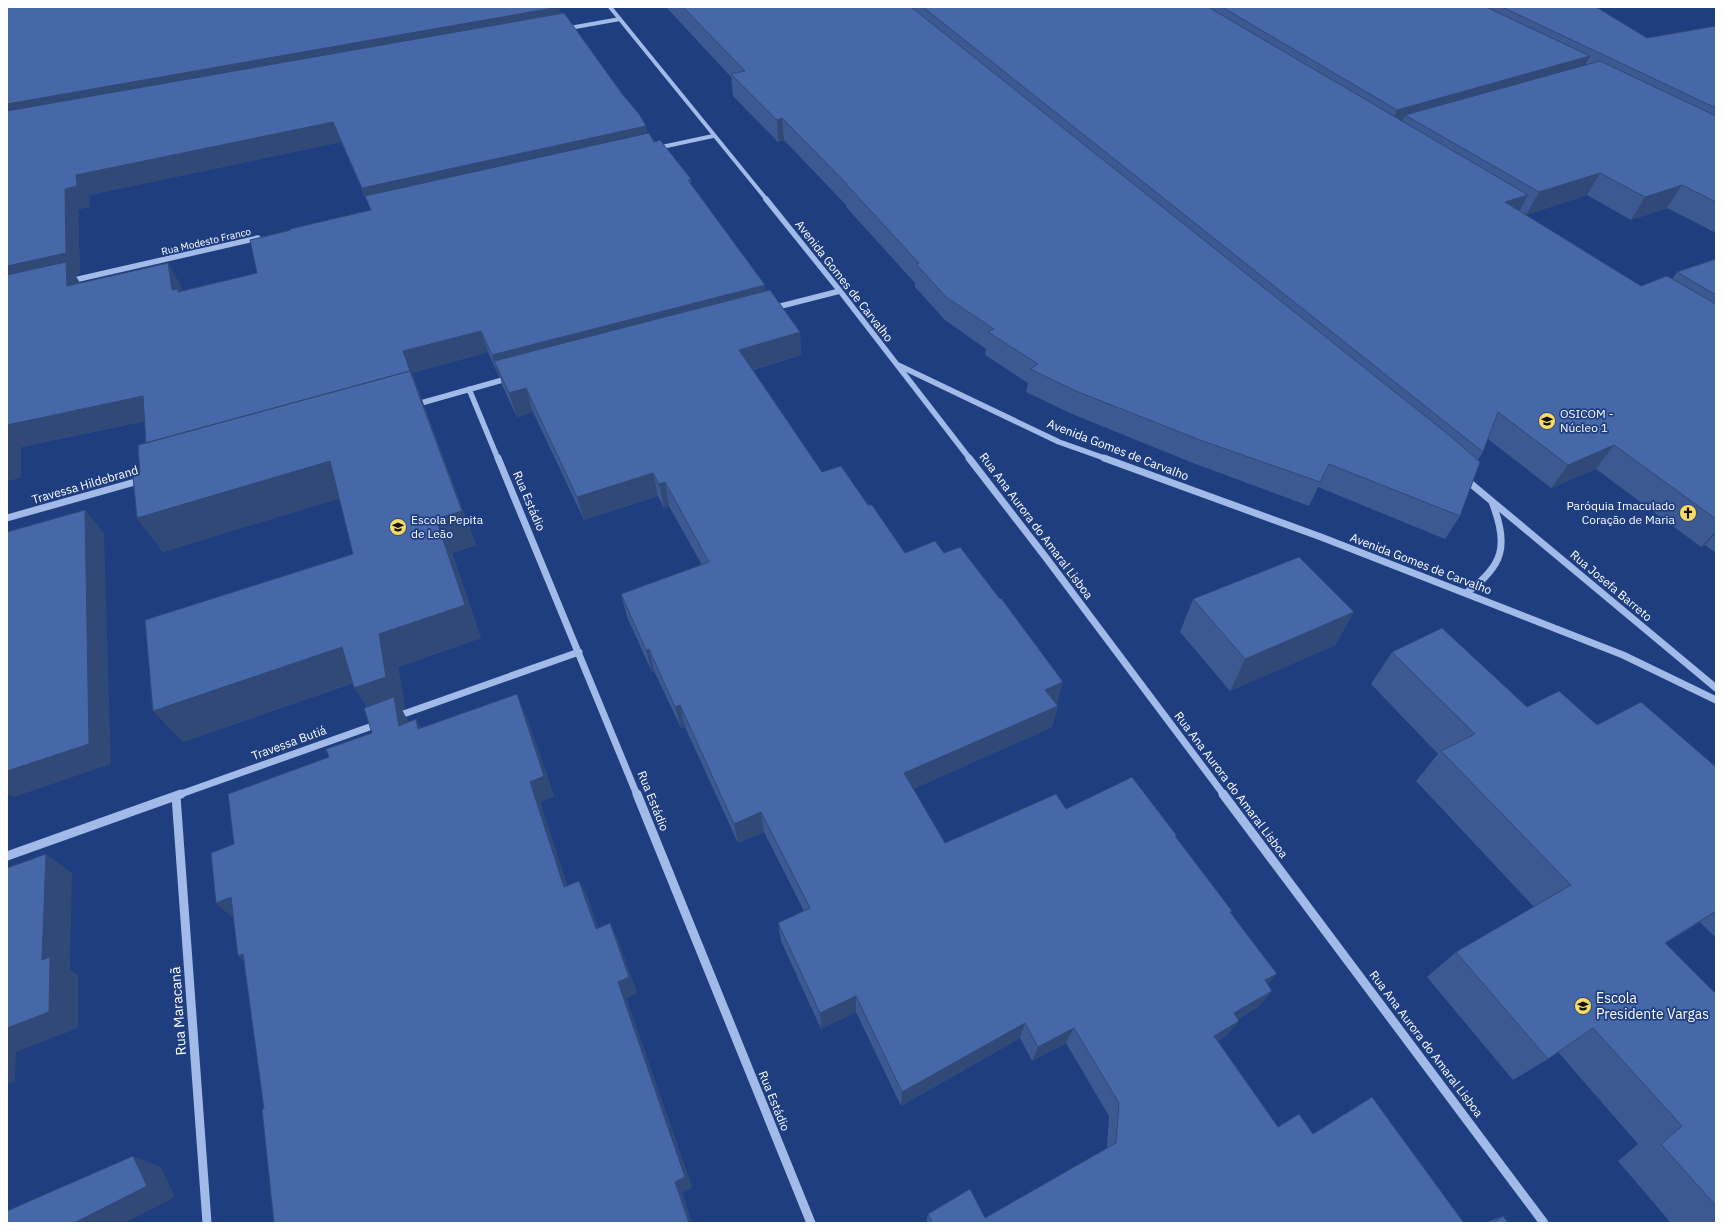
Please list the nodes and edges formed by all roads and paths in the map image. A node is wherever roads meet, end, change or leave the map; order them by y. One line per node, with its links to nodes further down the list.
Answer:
1 (610, 7): 2 (street, Avenida Gomes de Carvalho)
2 (620, 19): 3 (street); 4 (street, Avenida Gomes de Carvalho)
3 (557, 30)
4 (713, 136): 5 (street); 8 (street, Avenida Gomes de Carvalho)
5 (651, 150)
6 (263, 237): 7 (street, Rua Modesto Franco)
7 (61, 282)
8 (840, 291): 9 (street); 10 (street, Avenida Gomes de Carvalho)
9 (763, 311)
10 (896, 364): 18 (street, Avenida Gomes de Carvalho); 26 (street, Rua Ana Aurora do Amaral Lisboa)
11 (516, 377): 12 (street)
12 (469, 389): 13 (street); 19 (street, Rua Estádio)
13 (408, 406)
14 (1460, 475): 16 (street, Rua Josefa Barreto)
15 (146, 479): 17 (street, Travessa Hildebrand)
16 (1491, 500): 18 (street, Rua Josefa Barreto); 20 (street, Rua Josefa Barreto)
17 (7, 518)
18 (1466, 594): 21 (street, Avenida Gomes de Carvalho)
19 (579, 652): 22 (street, Travessa Butiá); 25 (street, Rua Estádio)
20 (1716, 688)
21 (1716, 700)
22 (176, 796): 23 (street, Travessa Butiá); 24 (street, Rua Maracanã)
23 (7, 856)
24 (207, 1223)
25 (810, 1223)
26 (1544, 1223)

